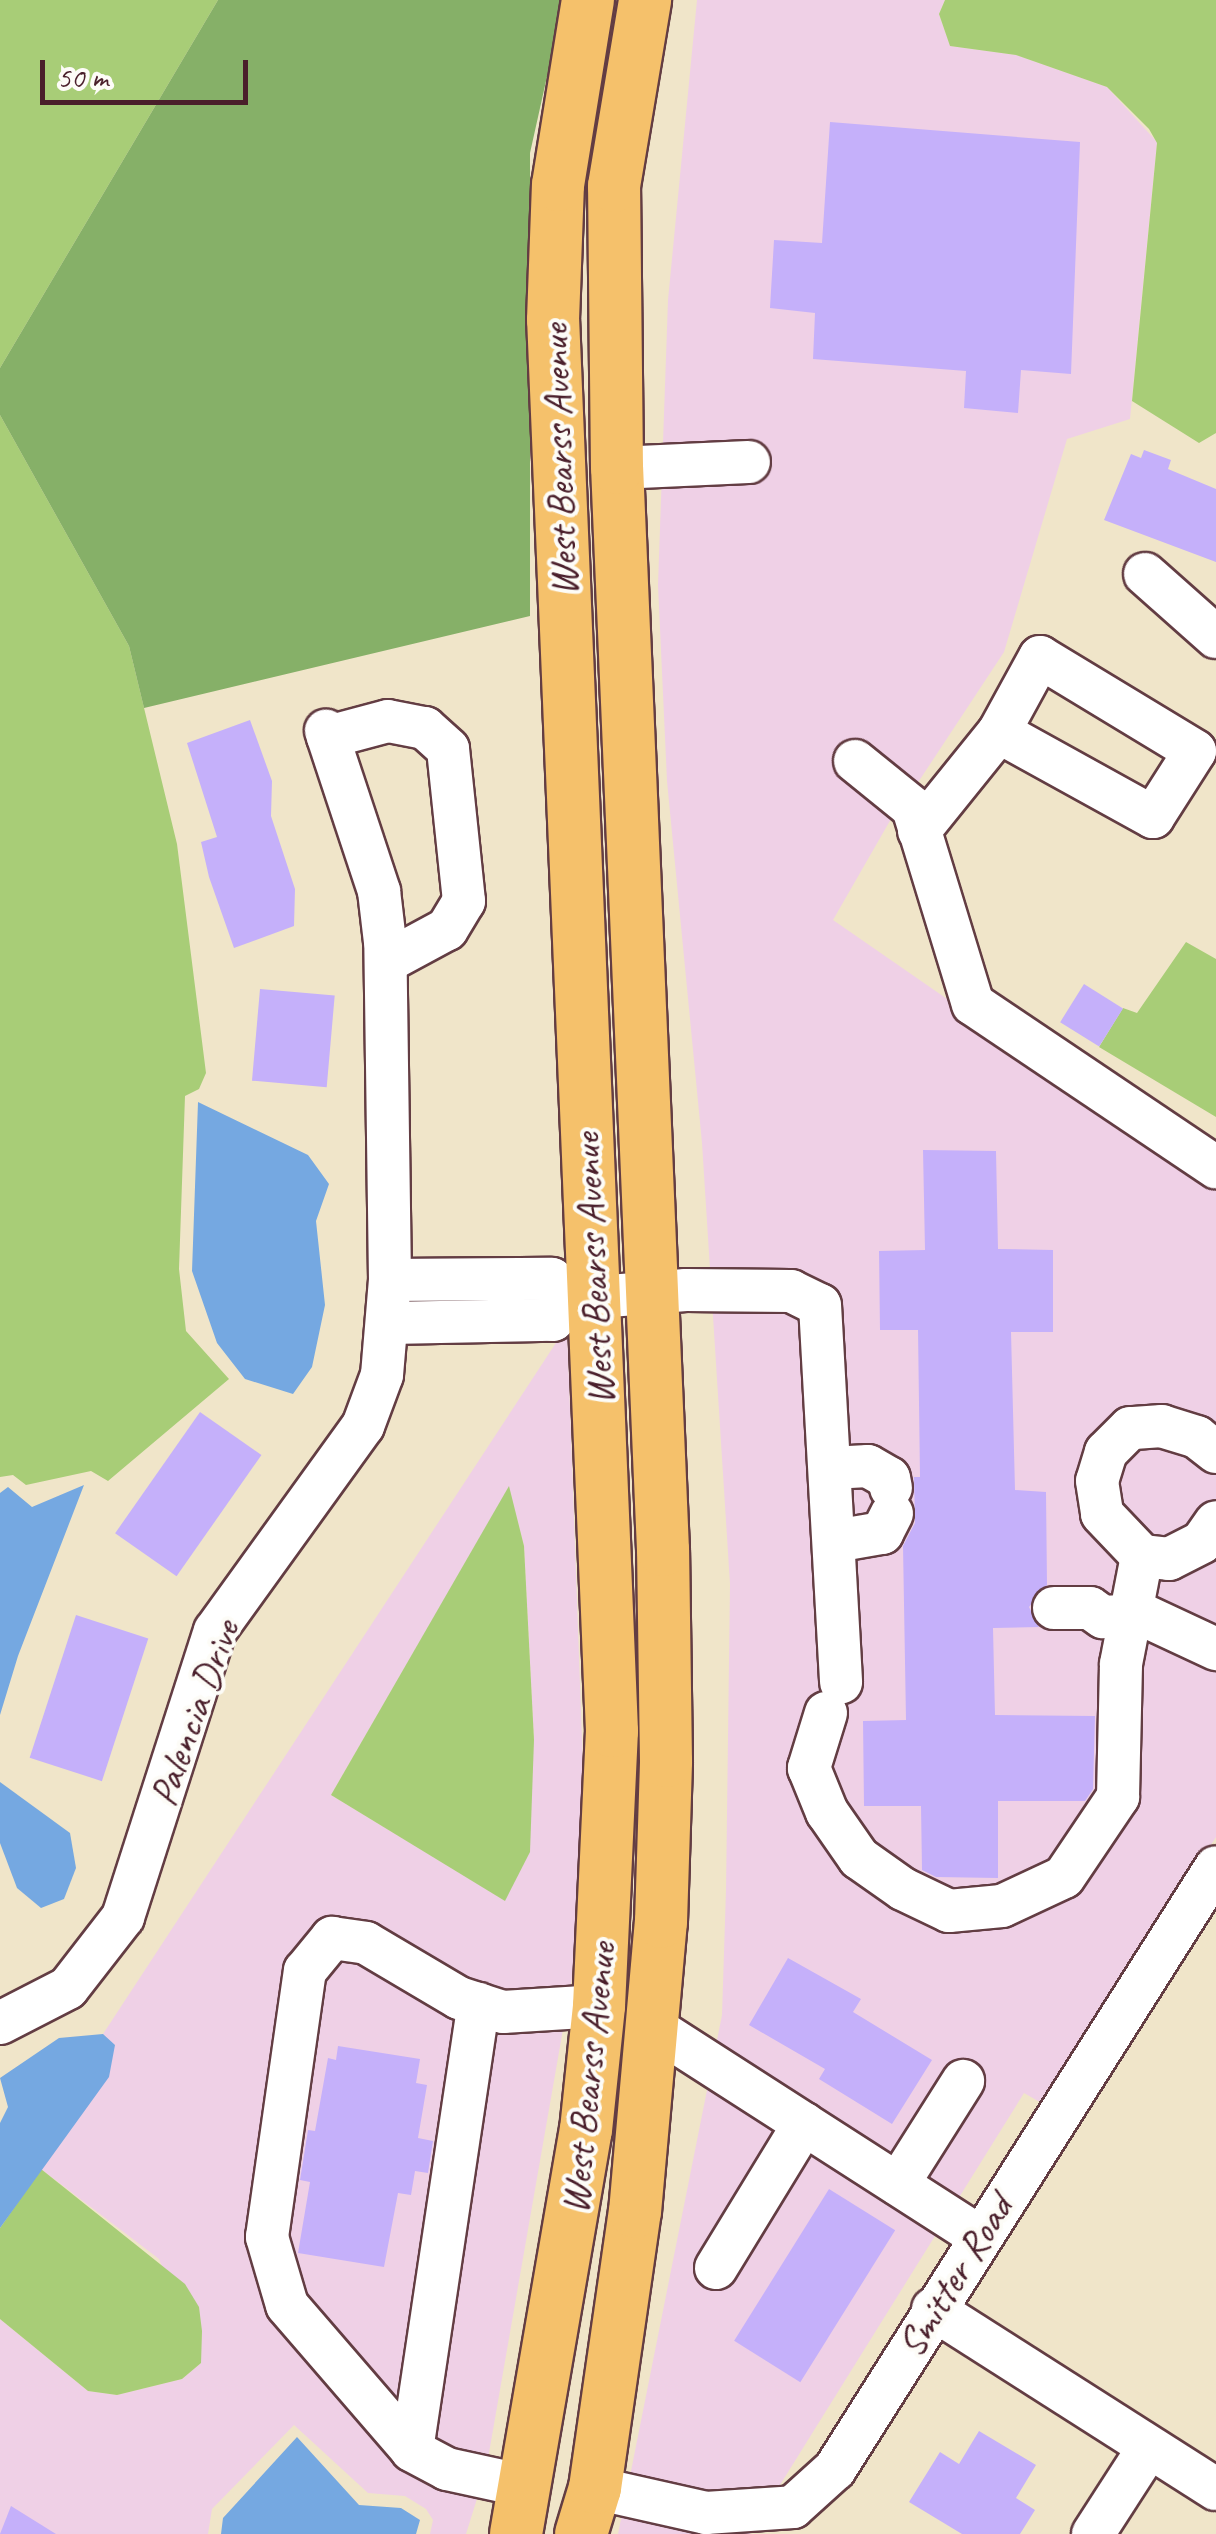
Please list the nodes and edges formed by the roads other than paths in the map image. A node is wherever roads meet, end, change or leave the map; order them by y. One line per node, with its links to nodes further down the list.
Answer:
1 (588, 0): 3 (main road, West Bearss Avenue)
2 (644, 0): 5 (main road, West Bearss Avenue)
3 (558, 185): 5 (main road); 15 (main road, West Bearss Avenue)
4 (749, 462): 5 (street)
5 (617, 468): 14 (main road, West Bearss Avenue)
6 (1145, 574): 7 (street)
7 (1216, 636)
8 (998, 732): 10 (street)
9 (854, 761): 10 (street)
10 (919, 831): 12 (street)
11 (386, 962): 11 (street, Palencia Drive); 13 (street, Palencia Drive)
12 (1216, 1167)
13 (390, 1280): 15 (street); 16 (street, Palencia Drive)
14 (651, 1294): 15 (street); 18 (street); 29 (main road, West Bearss Avenue)
15 (583, 1299): 16 (street); 27 (main road, West Bearss Avenue)
16 (390, 1324): 28 (street, Palencia Drive)
17 (1216, 1452): 21 (street)
18 (831, 1468): 20 (street); 20 (street)
19 (1216, 1522): 21 (street)
20 (835, 1541): 23 (street)
21 (1142, 1556): 23 (street)
22 (1054, 1608): 23 (street)
23 (1127, 1616): 24 (street)
24 (1216, 1649)
25 (1216, 1867): 34 (street, Smitter Road)
26 (479, 2004): 27 (street); 38 (street); 38 (street)
27 (599, 2006): 32 (main road, West Bearss Avenue)
28 (0, 2023)
29 (653, 2027): 31 (street); 40 (main road, West Bearss Avenue)
30 (962, 2082): 33 (street)
31 (804, 2124): 33 (street); 35 (street)
32 (581, 2167): 40 (main road); 41 (main road, West Bearss Avenue)
33 (898, 2184): 34 (street)
34 (979, 2236): 36 (street, Smitter Road)
35 (716, 2268)
36 (933, 2309): 37 (street); 40 (street, Smitter Road)
37 (1149, 2447): 39 (street); 42 (street)
38 (412, 2450): 41 (street)
39 (1216, 2489)
40 (588, 2511)
41 (527, 2518)
42 (1093, 2534)

